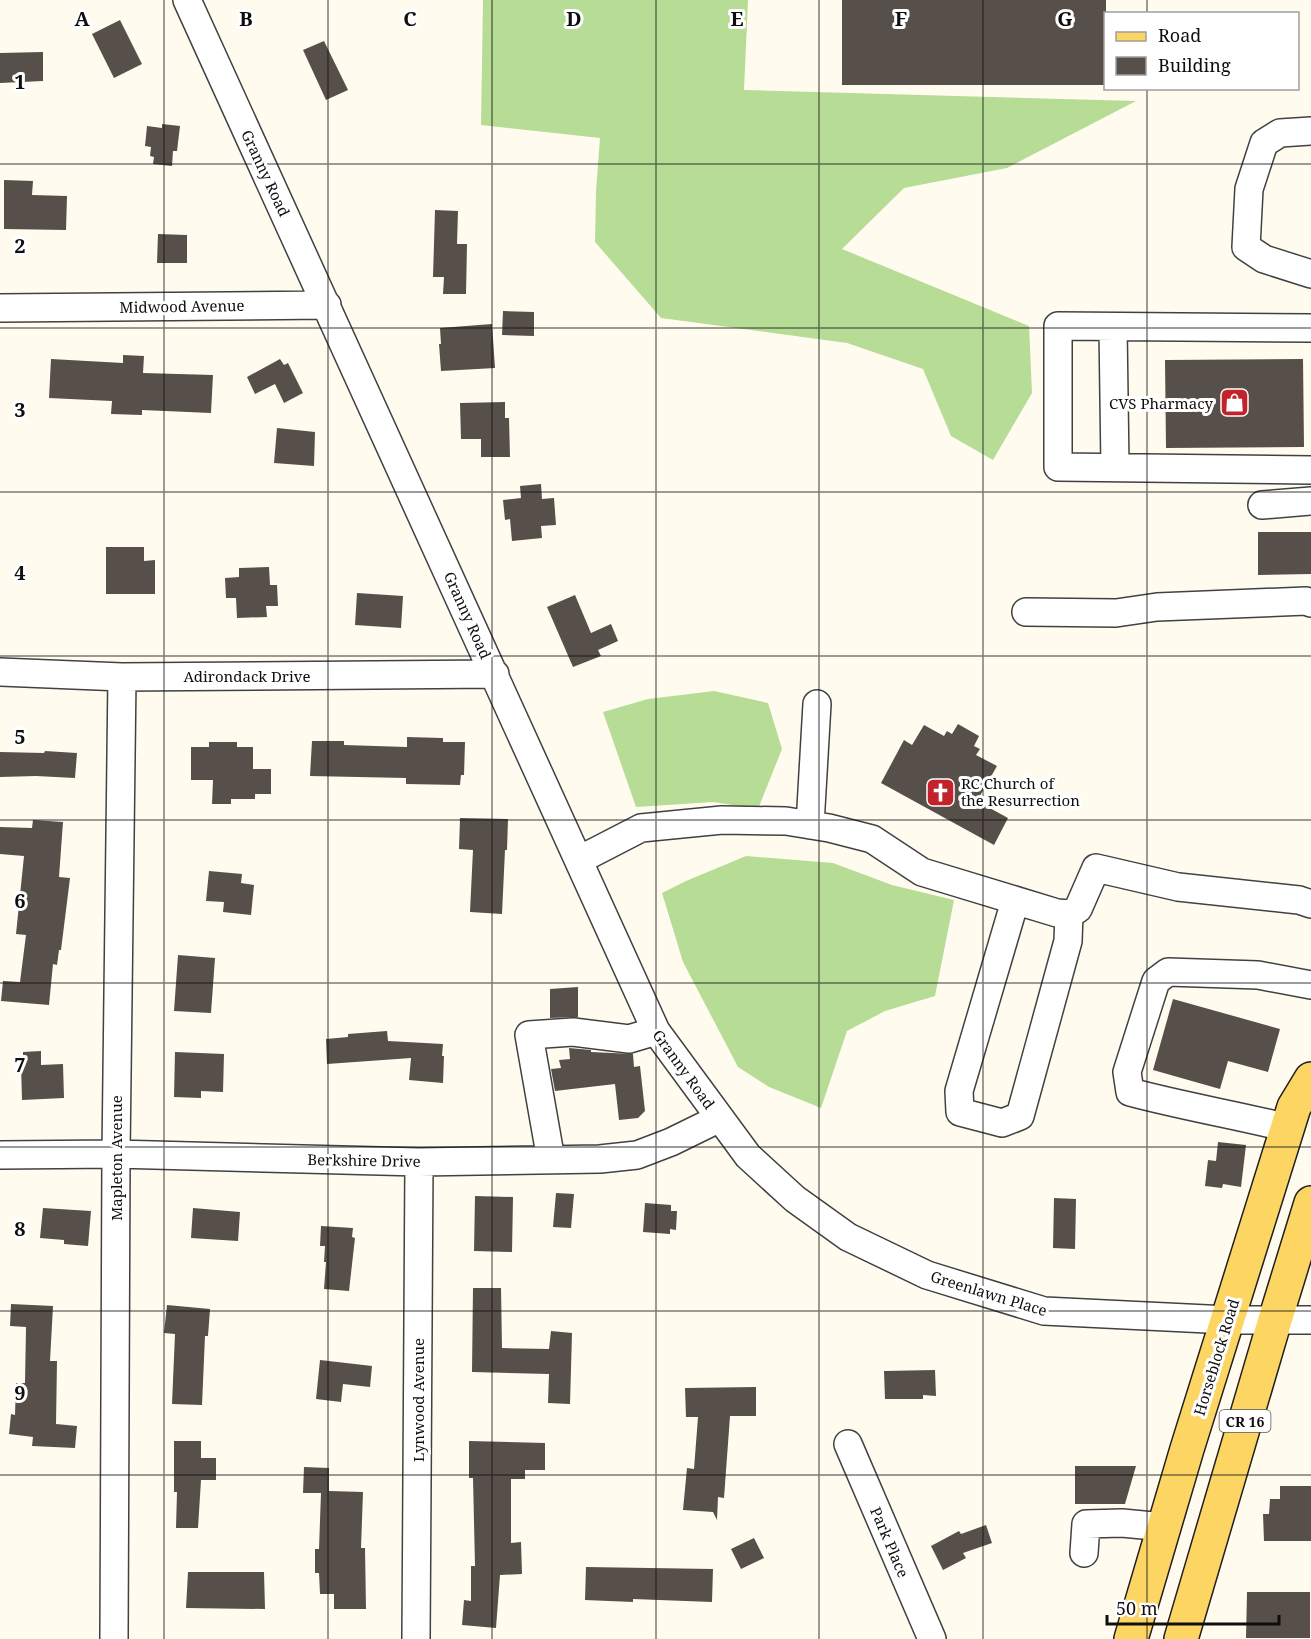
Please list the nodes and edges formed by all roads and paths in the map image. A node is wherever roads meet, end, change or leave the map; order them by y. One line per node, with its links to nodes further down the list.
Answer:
1 (187, 0): 4 (street, Granny Road)
2 (1311, 131): 3 (street)
3 (1311, 274)
4 (327, 305): 5 (street, Midwood Avenue); 15 (street, Granny Road)
5 (0, 308)
6 (1113, 327): 7 (street); 8 (street); 8 (street)
7 (1311, 328)
8 (1120, 467): 9 (street)
9 (1301, 470)
10 (1311, 501): 11 (street)
11 (1262, 505)
12 (1311, 603): 13 (street)
13 (1026, 612)
14 (0, 672): 16 (street, Adirondack Drive)
15 (495, 674): 16 (street, Adirondack Drive); 19 (street, Granny Road)
16 (123, 677): 28 (street, Mapleton Avenue)
17 (817, 704): 18 (street)
18 (810, 825): 19 (street); 20 (street)
19 (579, 860): 24 (street, Granny Road)
20 (1016, 901): 22 (street); 22 (street)
21 (1311, 904): 22 (street)
22 (1069, 914)
23 (1311, 985): 27 (street)
24 (656, 1031): 26 (street, Granny Road); 30 (street)
25 (1311, 1079): 27 (main road, Horseblock Road / CR 16)
26 (720, 1118): 30 (street, Berkshire Drive); 32 (street, Granny Road)
27 (1288, 1128): 34 (main road, Horseblock Road / CR 16)
28 (116, 1154): 29 (street, Berkshire Drive); 31 (street, Berkshire Drive); 40 (street, Mapleton Avenue)
29 (0, 1155)
30 (551, 1160): 31 (street, Berkshire Drive)
31 (420, 1162): 41 (street, Lynwood Avenue)
32 (795, 1199): 34 (street, Greenlawn Place)
33 (1311, 1203): 35 (main road, CR 16)
34 (1228, 1320): 35 (street, Greenlawn Place); 38 (main road, Horseblock Road / CR 16)
35 (1275, 1320): 36 (street, Greenlawn Place); 44 (main road, CR 16)
36 (1311, 1320)
37 (848, 1444): 42 (street, Park Place)
38 (1164, 1527): 39 (street); 43 (main road, Horseblock Road / CR 16)
39 (1084, 1553)
40 (114, 1639)
41 (416, 1639)
42 (932, 1639)
43 (1131, 1639)
44 (1181, 1639)

